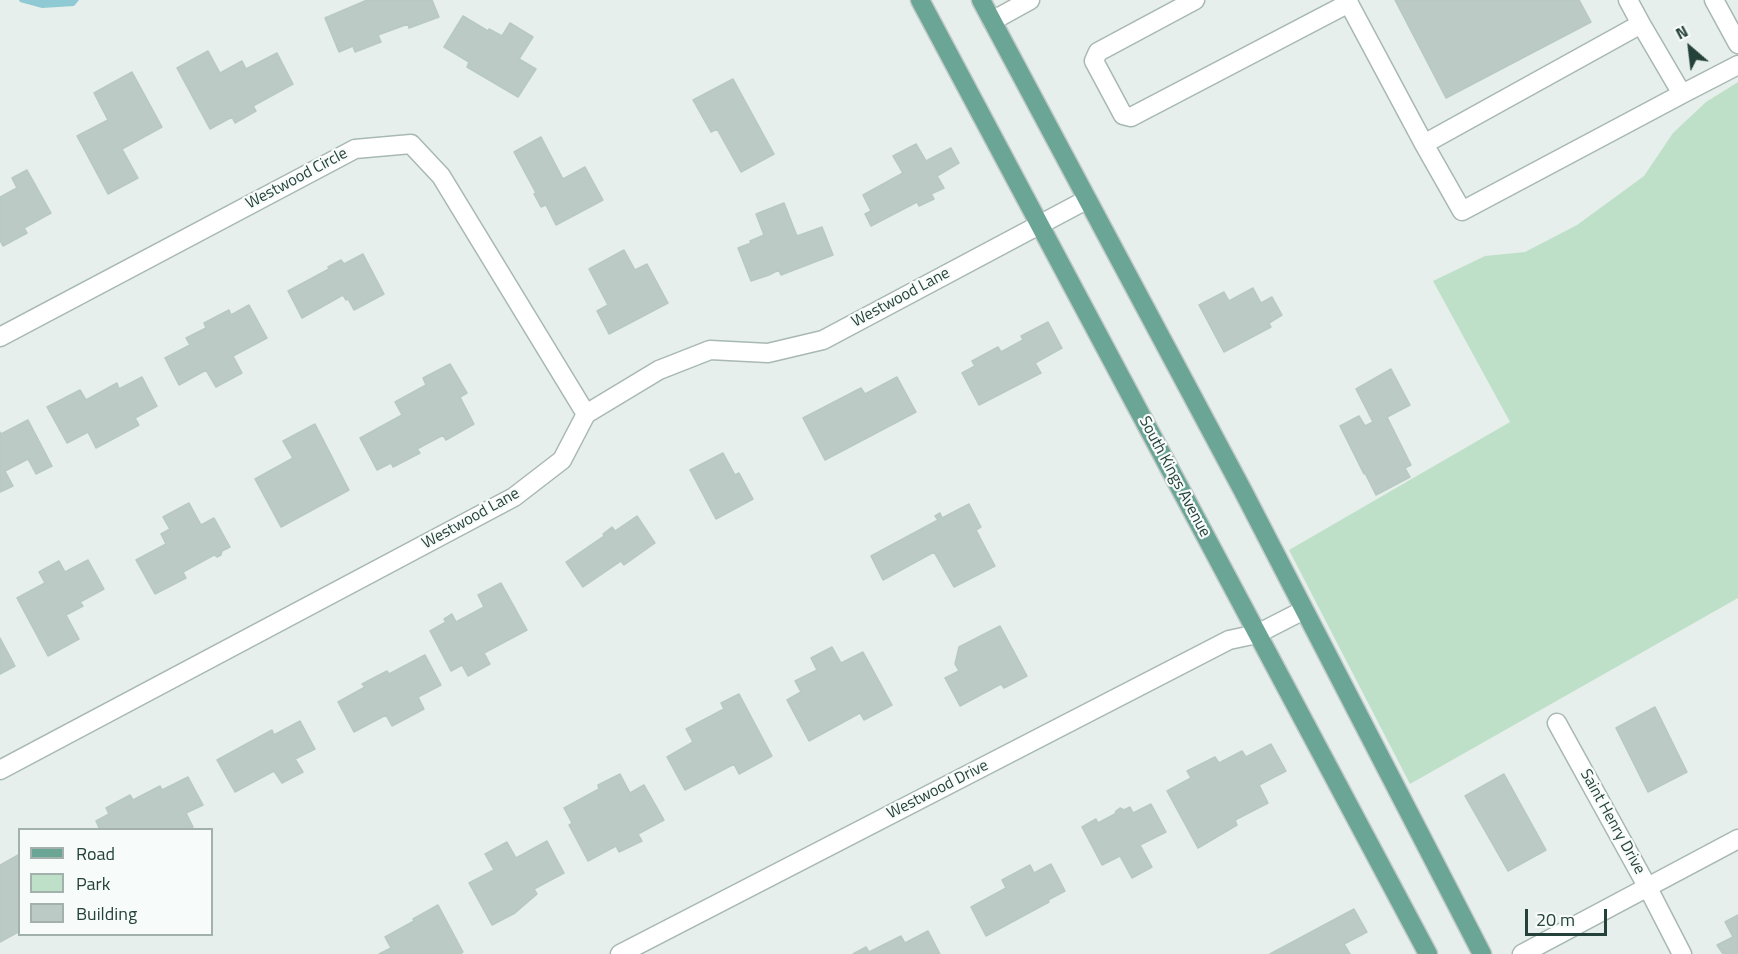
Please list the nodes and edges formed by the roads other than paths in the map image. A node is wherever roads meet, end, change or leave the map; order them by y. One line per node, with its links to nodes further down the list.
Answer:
1 (920, 0): 15 (main road, South Kings Avenue)
2 (981, 0): 8 (main road)
3 (1030, 0): 8 (street)
4 (1195, 0): 7 (street)
5 (1628, 0): 9 (street)
6 (1714, 0): 10 (street)
7 (1348, 1): 13 (street)
8 (992, 21): 14 (main road)
9 (1641, 24): 12 (street); 13 (street)
10 (1738, 44)
11 (1738, 65): 12 (street)
12 (1682, 94): 13 (street)
13 (1424, 144)
14 (1086, 200): 15 (street, Westwood Lane); 18 (main road)
15 (1040, 225): 17 (street, Westwood Lane); 19 (main road, South Kings Avenue)
16 (0, 337): 17 (street, Westwood Circle)
17 (586, 414): 21 (street, Westwood Lane)
18 (1304, 610): 19 (street, Westwood Drive); 26 (main road)
19 (1257, 634): 24 (street, Westwood Drive); 25 (main road, South Kings Avenue)
20 (1557, 723): 23 (street, Saint Henry Drive)
21 (0, 770)
22 (1738, 839): 23 (street)
23 (1648, 888): 27 (street); 28 (street, Saint Henry Drive)
24 (620, 954)
25 (1428, 954)
26 (1482, 954)
27 (1522, 954)
28 (1682, 954)

